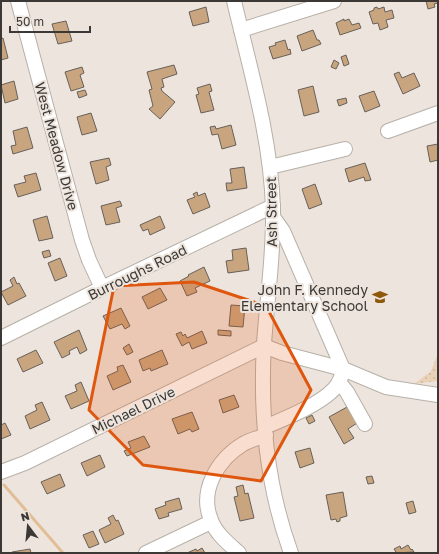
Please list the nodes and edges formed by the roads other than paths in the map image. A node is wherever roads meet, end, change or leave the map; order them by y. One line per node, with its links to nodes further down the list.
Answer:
1 (18, 1): 10 (street, West Meadow Drive)
2 (234, 1): 4 (street, Ash Street)
3 (334, 1): 4 (street)
4 (241, 30): 8 (street, Ash Street)
5 (438, 113): 6 (street)
6 (388, 131)
7 (345, 149): 8 (street)
8 (270, 167): 9 (street, Ash Street)
9 (273, 212): 10 (street, Burroughs Road); 12 (street, Ash Street); 13 (street)
10 (102, 288): 11 (street, Burroughs Road)
11 (1, 338)
12 (264, 346): 13 (street); 16 (street, Ash Street); 17 (street, Michael Drive)
13 (341, 375): 14 (street); 15 (street); 16 (street)
14 (438, 395)
15 (365, 424)
16 (266, 431): 18 (street); 21 (street, Ash Street)
17 (1, 472)
18 (211, 522): 19 (street); 20 (street)
19 (146, 553)
20 (239, 553)
21 (291, 553)

